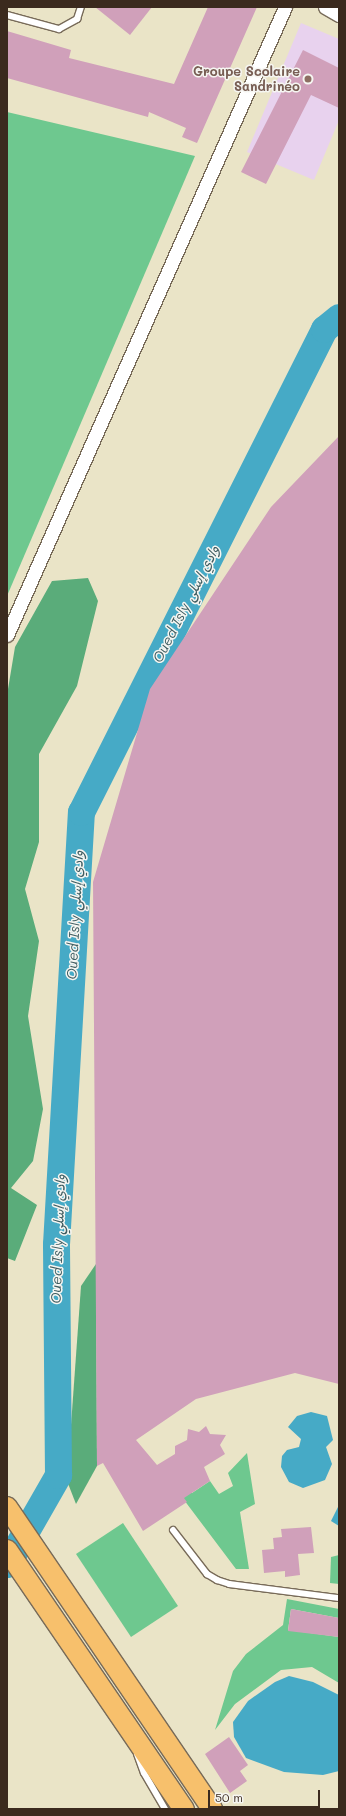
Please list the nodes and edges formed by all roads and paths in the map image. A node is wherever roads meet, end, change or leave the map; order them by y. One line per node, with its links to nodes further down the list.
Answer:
1 (81, 7): 4 (lane)
2 (284, 7): 6 (street)
3 (325, 7): 5 (street)
4 (7, 15)
5 (339, 15)
6 (7, 635)
7 (7, 1507): 14 (main road)
8 (173, 1530): 10 (lane)
9 (7, 1550): 11 (main road)
10 (339, 1598)
11 (122, 1715): 12 (lane); 13 (main road)
12 (165, 1809)
13 (184, 1809)
14 (212, 1809)

